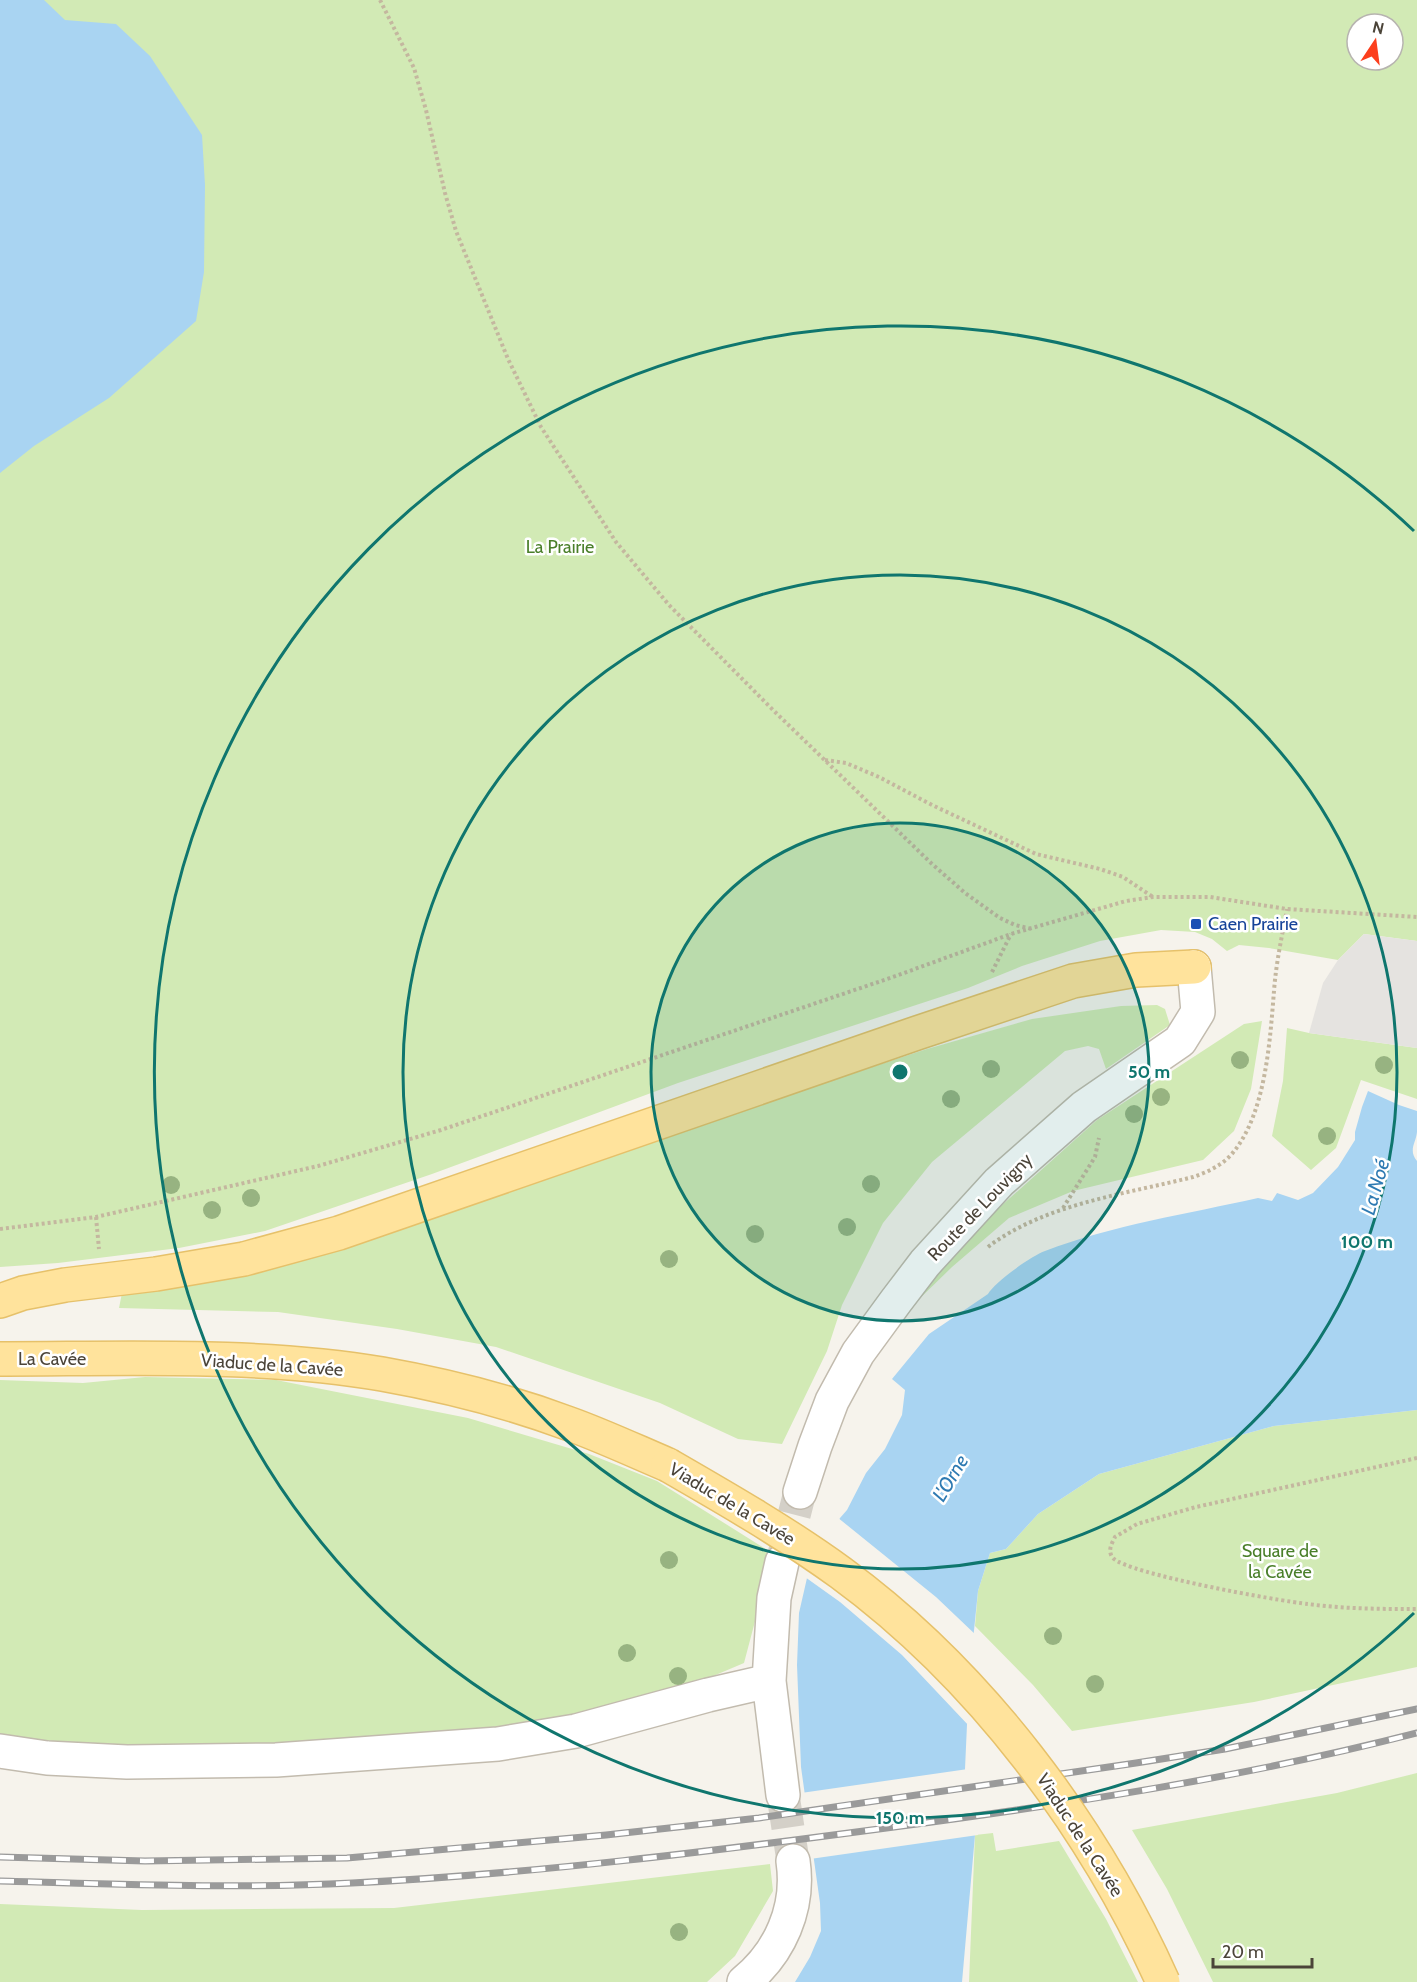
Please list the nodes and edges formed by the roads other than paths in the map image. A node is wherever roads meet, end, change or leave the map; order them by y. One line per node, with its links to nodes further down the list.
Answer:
1 (1194, 967): 2 (main road); 5 (street, Route de Louvigny)
2 (0, 1301)
3 (0, 1359): 4 (main road, La Cavée)
4 (103, 1359): 12 (main road, Viaduc de la Cavée, bridge)
5 (800, 1492)
6 (782, 1562): 7 (street)
7 (769, 1681): 8 (street); 9 (street)
8 (0, 1751)
9 (783, 1795)
10 (793, 1861): 11 (street)
11 (744, 1982)
12 (1163, 1982)

